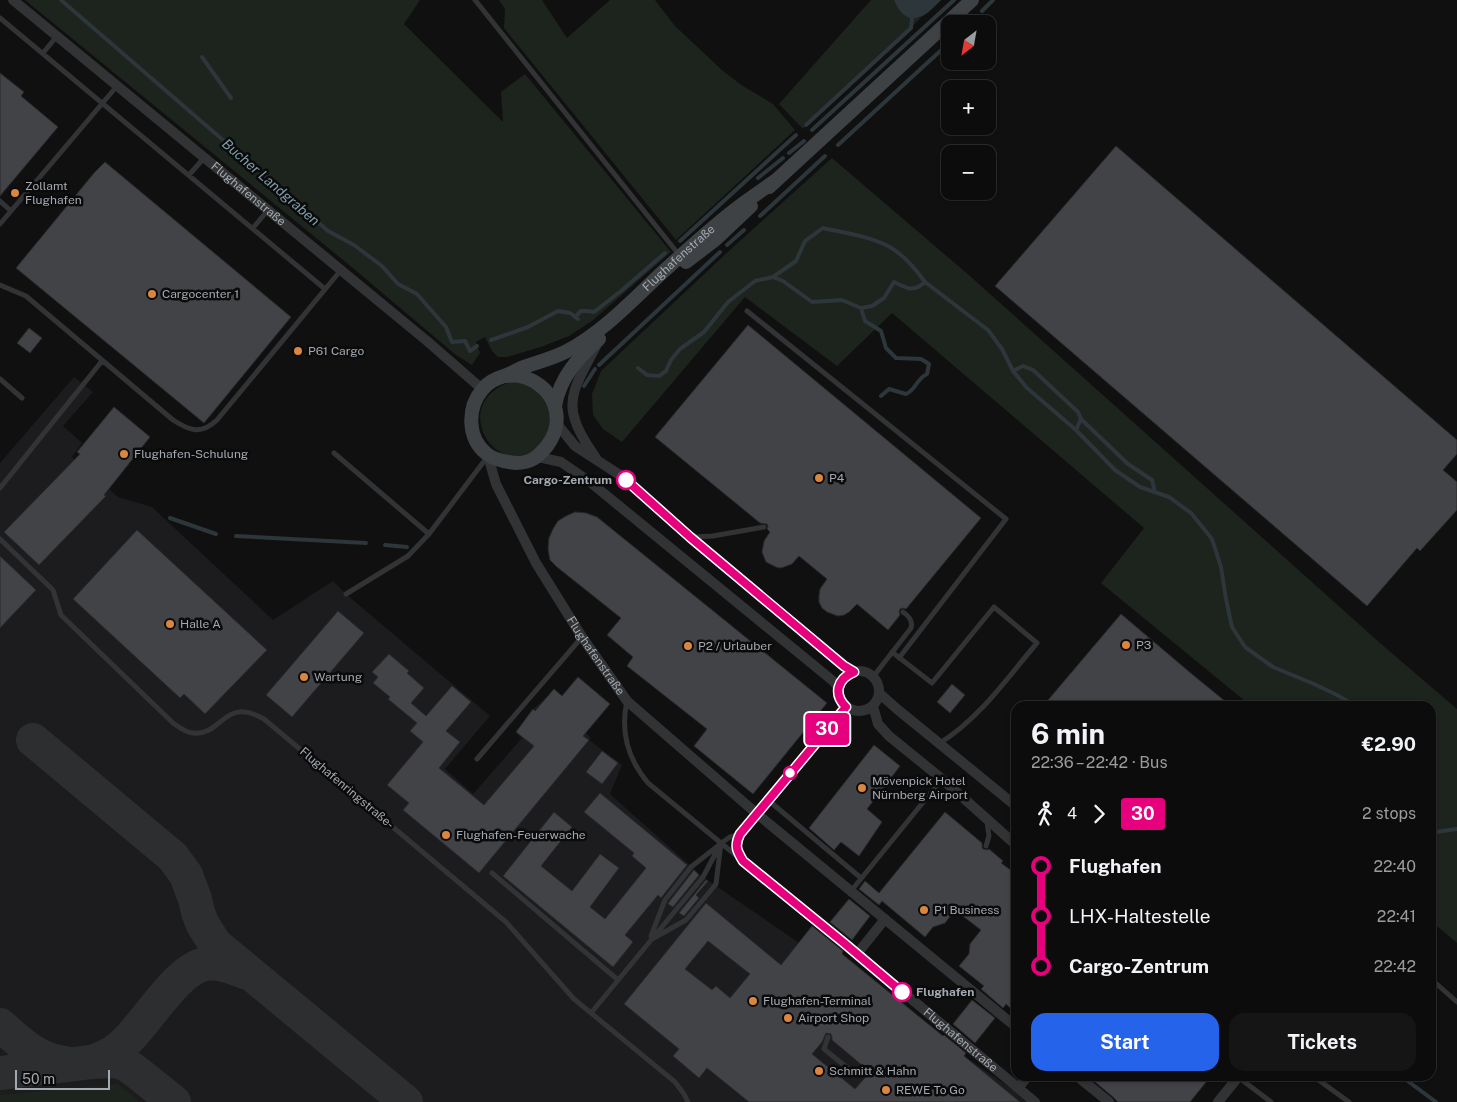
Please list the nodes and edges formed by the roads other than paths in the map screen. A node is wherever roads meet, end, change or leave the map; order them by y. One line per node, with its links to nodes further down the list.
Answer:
1 (13, 0): 5 (street, Flughafenstraße)
2 (475, 0): 17 (lane)
3 (972, 0): 11 (main road, Flughafenstraße)
4 (0, 18): 6 (lane)
5 (57, 36): 6 (lane); 7 (street, Flughafenstraße)
6 (43, 53): 8 (lane)
7 (117, 86): 8 (lane); 9 (street, Flughafenstraße)
8 (103, 103): 10 (lane); 14 (lane)
9 (204, 158): 10 (lane); 13 (street, Flughafenstraße)
10 (189, 175): 16 (lane)
11 (775, 181): 17 (main road, Flughafenstraße); 22 (main road, Flughafenstraße)
12 (0, 201): 14 (lane)
13 (268, 210): 16 (lane); 18 (street, Flughafenstraße)
14 (11, 211): 15 (lane)
15 (0, 224)
16 (253, 228): 20 (lane)
17 (680, 256): 24 (main road, Flughafenstraße)
18 (341, 270): 20 (lane); 26 (street, Flughafenstraße)
19 (0, 285): 23 (lane)
20 (325, 289): 23 (lane)
21 (747, 311): 43 (lane)
22 (600, 338): 28 (main road, Flughafenstraße); 33 (street, Flughafenstraße)
23 (102, 361): 34 (lane)
24 (504, 376): 26 (main road, Flughafenstraße); 28 (main road)
25 (0, 379): 27 (lane)
26 (482, 389): 31 (main road, Flughafenstraße)
27 (22, 398)
28 (555, 406): 29 (main road, Flughafenstraße)
29 (557, 424): 32 (main road); 33 (street, Flughafenstraße)
30 (334, 453): 36 (lane)
31 (488, 456): 32 (main road); 36 (lane); 41 (street, Flughafenstraße)
32 (538, 457): 46 (street)
33 (599, 463): 37 (street, Flughafenstraße)
34 (0, 488)
35 (764, 526): 37 (lane)
36 (429, 534): 39 (lane)
37 (690, 537): 44 (street, Flughafenstraße)
38 (0, 539): 72 (lane, Flughafenringstraße-)
39 (346, 594)
40 (903, 612): 42 (lane)
41 (582, 637): 48 (street, Flughafenstraße); 52 (lane)
42 (892, 652): 43 (lane); 45 (lane)
43 (899, 658): 51 (lane)
44 (854, 672): 45 (street, Flughafenstraße); 46 (street)
45 (874, 677): 47 (street)
46 (839, 688): 50 (street)
47 (880, 692): 49 (street); 51 (street)
48 (627, 701): 56 (street, Flughafenstraße); 60 (lane)
49 (873, 706): 50 (street); 53 (street)
50 (846, 707): 54 (street)
51 (940, 743): 55 (street)
52 (477, 759)
53 (942, 779): 57 (street); 64 (lane)
54 (767, 800): 56 (street); 64 (lane)
55 (1011, 802)
56 (756, 813): 58 (street); 65 (street, Flughafenstraße)
57 (986, 820): 59 (street); 61 (lane)
58 (740, 834): 60 (lane); 62 (street)
59 (1011, 841)
60 (721, 843): 62 (lane); 67 (lane); 67 (lane); 67 (lane)
61 (986, 846)
62 (743, 861): 68 (street, Flughafenstraße)
63 (492, 873): 69 (lane)
64 (862, 878): 65 (lane)
65 (851, 890): 66 (street, Flughafenstraße)
66 (886, 919): 68 (street); 73 (street, Flughafenstraße)
67 (650, 941): 69 (lane)
68 (857, 954): 81 (street, Flughafenstraße)
69 (618, 980): 72 (lane)
70 (1436, 983): 71 (lane)
71 (1457, 1002)
72 (591, 1013): 82 (lane, Flughafenringstraße-)
73 (1011, 1023)
74 (828, 1037): 75 (lane)
75 (867, 1069)
76 (1024, 1081): 81 (street)
77 (1083, 1081): 84 (street)
78 (1235, 1081): 85 (street)
79 (1243, 1081): 86 (lane)
80 (1320, 1081): 87 (lane)
81 (1018, 1088): 83 (street, Flughafenstraße)
82 (688, 1102)
83 (1035, 1102)
84 (1109, 1102)
85 (1218, 1102)
86 (1271, 1102)
87 (1349, 1102)

